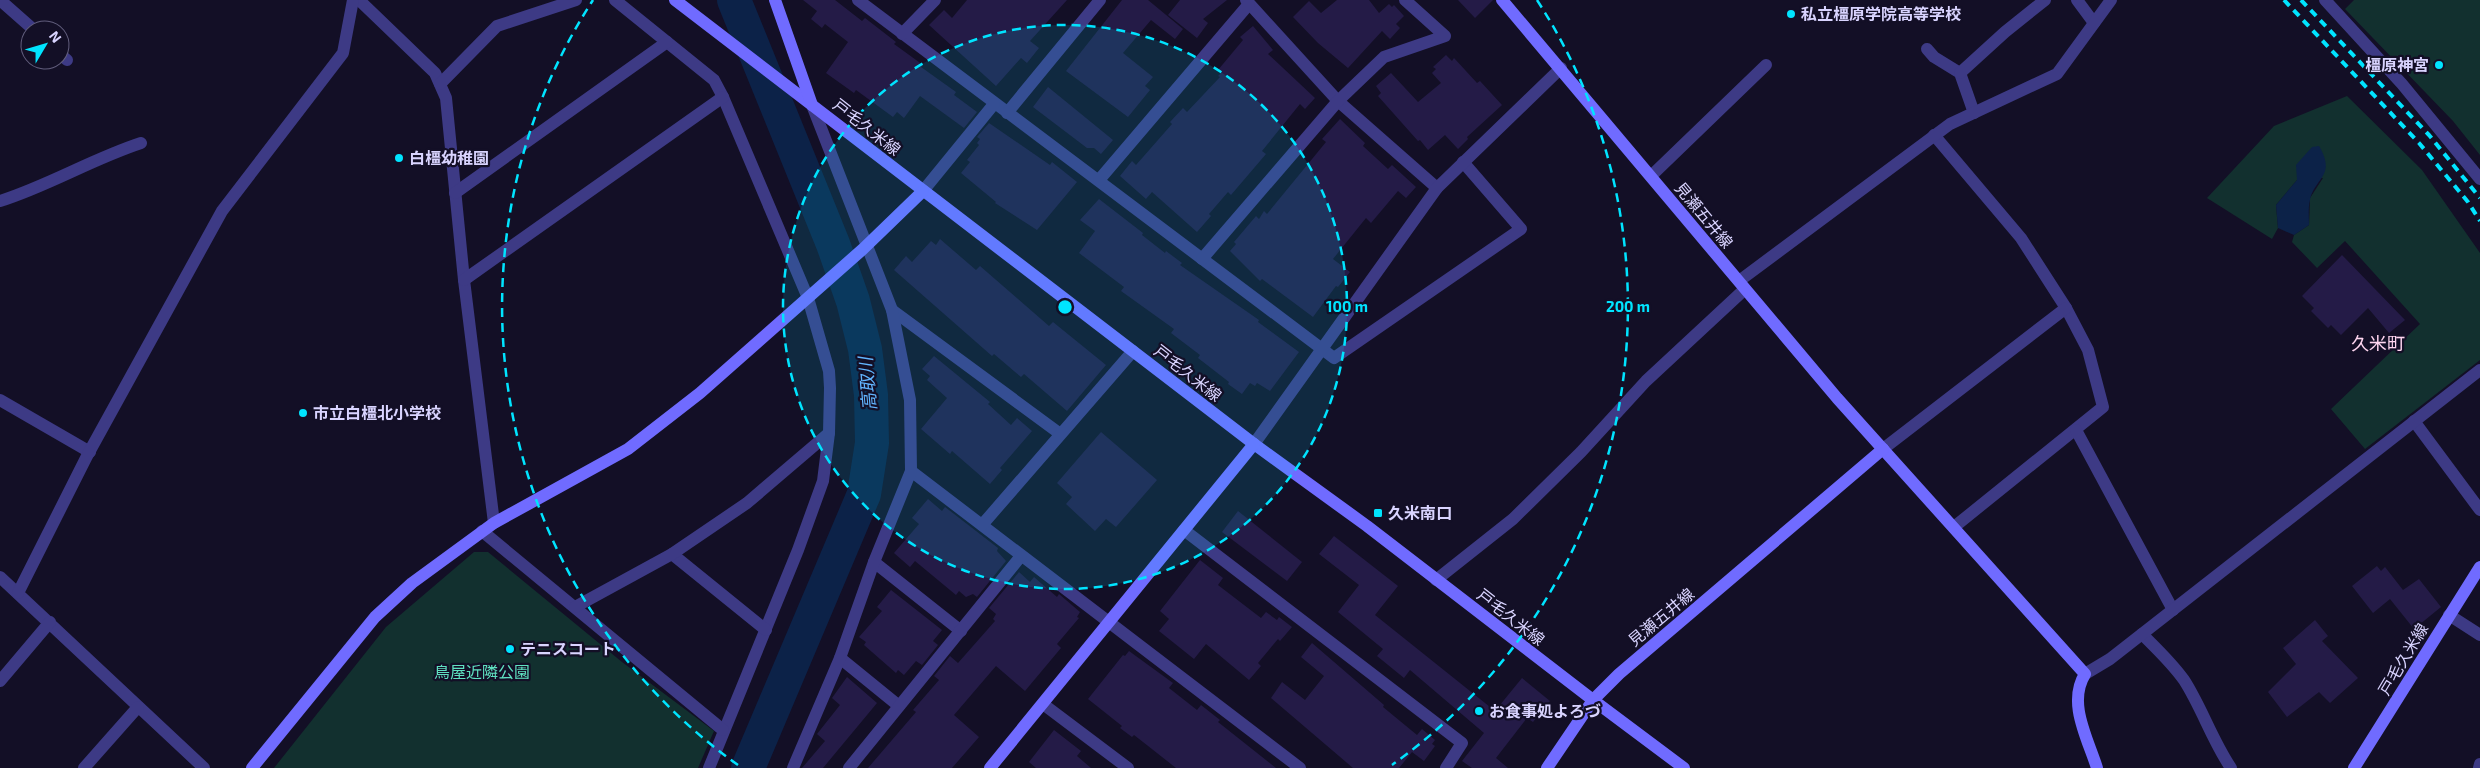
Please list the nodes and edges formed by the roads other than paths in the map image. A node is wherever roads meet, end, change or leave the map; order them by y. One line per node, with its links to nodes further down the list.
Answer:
1 (0, 0): 18 (street)
2 (353, 0): 60 (street)
3 (358, 0): 26 (street)
4 (576, 0): 26 (street)
5 (615, 0): 21 (street)
6 (675, 0): 30 (main road, 戸毛久米線)
7 (774, 0): 30 (main road)
8 (858, 0): 20 (street)
9 (935, 0): 20 (street)
10 (1100, 0): 31 (street)
11 (1404, 0): 28 (street)
12 (1502, 0): 24 (main road, 見瀬五井線)
13 (2045, 0): 25 (street)
14 (2077, 0): 19 (street)
15 (2111, 0): 19 (street)
16 (2325, 0): 37 (street)
17 (1247, 2): 28 (street); 38 (street)
18 (23, 20)
19 (2094, 23): 32 (street)
20 (902, 34): 29 (street)
21 (667, 42): 27 (street); 41 (street)
22 (1927, 49): 25 (street)
23 (1766, 65): 36 (street)
24 (1561, 68): 35 (street); 36 (main road, 見瀬五井線)
25 (1960, 73): 32 (street)
26 (440, 84): 41 (street)
27 (724, 97): 45 (street); 47 (street)
28 (1338, 101): 39 (street); 44 (street)
29 (994, 104): 31 (street); 40 (street)
30 (812, 105): 40 (main road, 戸毛久米線); 43 (street)
31 (1007, 113): 38 (street)
32 (1974, 113): 33 (street)
33 (1934, 135): 46 (street); 48 (street)
34 (141, 143): 42 (street)
35 (1463, 162): 39 (street); 51 (street)
36 (1651, 176): 46 (main road, 見瀬五井線)
37 (2480, 179)
38 (1098, 180): 44 (street)
39 (1437, 188): 51 (street)
40 (923, 190): 43 (main road); 50 (main road, 戸毛久米線)
41 (455, 193): 45 (street)
42 (0, 201)
43 (865, 247): 47 (main road); 49 (street)
44 (1202, 259): 51 (street)
45 (464, 280): 63 (street)
46 (1742, 285): 59 (main road, 見瀬五井線); 73 (street)
47 (808, 298): 56 (street); 63 (main road)
48 (2066, 308): 55 (street); 59 (street)
49 (892, 310): 57 (street); 61 (street)
50 (1132, 350): 57 (street); 58 (main road, 戸毛久米線)
51 (1321, 350): 58 (street)
52 (2480, 370): 54 (street)
53 (0, 400): 60 (street)
54 (2414, 421): 62 (street); 76 (street)
55 (2076, 430): 65 (street); 76 (street)
56 (829, 433): 68 (street); 80 (street)
57 (1059, 433): 64 (street)
58 (1254, 444): 66 (main road); 73 (main road, 戸毛久米線)
59 (1883, 449): 65 (main road, 見瀬五井線); 87 (main road, 見瀬五井線)
60 (90, 452): 74 (street)
61 (910, 471): 64 (street); 70 (street)
62 (2480, 510)
63 (494, 523): 67 (main road)
64 (982, 525): 69 (street)
65 (1954, 527): 85 (main road, 見瀬五井線)
66 (1184, 530): 79 (main road); 102 (street)
67 (482, 531): 75 (street); 95 (main road)
68 (672, 554): 75 (street); 80 (street)
69 (1021, 556): 79 (street); 81 (street)
70 (874, 562): 81 (street); 84 (street)
71 (2480, 567): 77 (main road, 戸毛久米線)
72 (0, 576): 74 (street)
73 (1436, 580): 87 (main road, 戸毛久米線)
74 (18, 593): 78 (street)
75 (575, 608): 91 (street)
76 (2173, 610): 82 (street)
77 (2449, 614): 83 (street); 107 (main road, 戸毛久米線)
78 (50, 622): 86 (street); 90 (street)
79 (1109, 622): 88 (main road); 101 (street)
80 (766, 630): 91 (street)
81 (961, 631): 89 (street)
82 (2142, 634): 85 (street); 106 (street)
83 (2480, 635)
84 (840, 658): 89 (street); 97 (street)
85 (2085, 674): 105 (main road)
86 (0, 681)
87 (1592, 700): 103 (main road, 見瀬五井線); 104 (main road, 戸毛久米線)
88 (1043, 704): 99 (main road); 100 (street)
89 (899, 706): 98 (street)
90 (138, 707): 93 (street); 94 (street)
91 (723, 730): 96 (street)
92 (2480, 764): 108 (street)
93 (84, 768)
94 (204, 768)
95 (252, 768)
96 (709, 768)
97 (793, 768)
98 (850, 768)
99 (990, 768)
100 (1128, 768)
101 (1300, 768)
102 (1446, 768)
103 (1546, 768)
104 (1684, 768)
105 (2097, 768)
106 (2232, 768)
107 (2354, 768)
108 (2479, 768)

